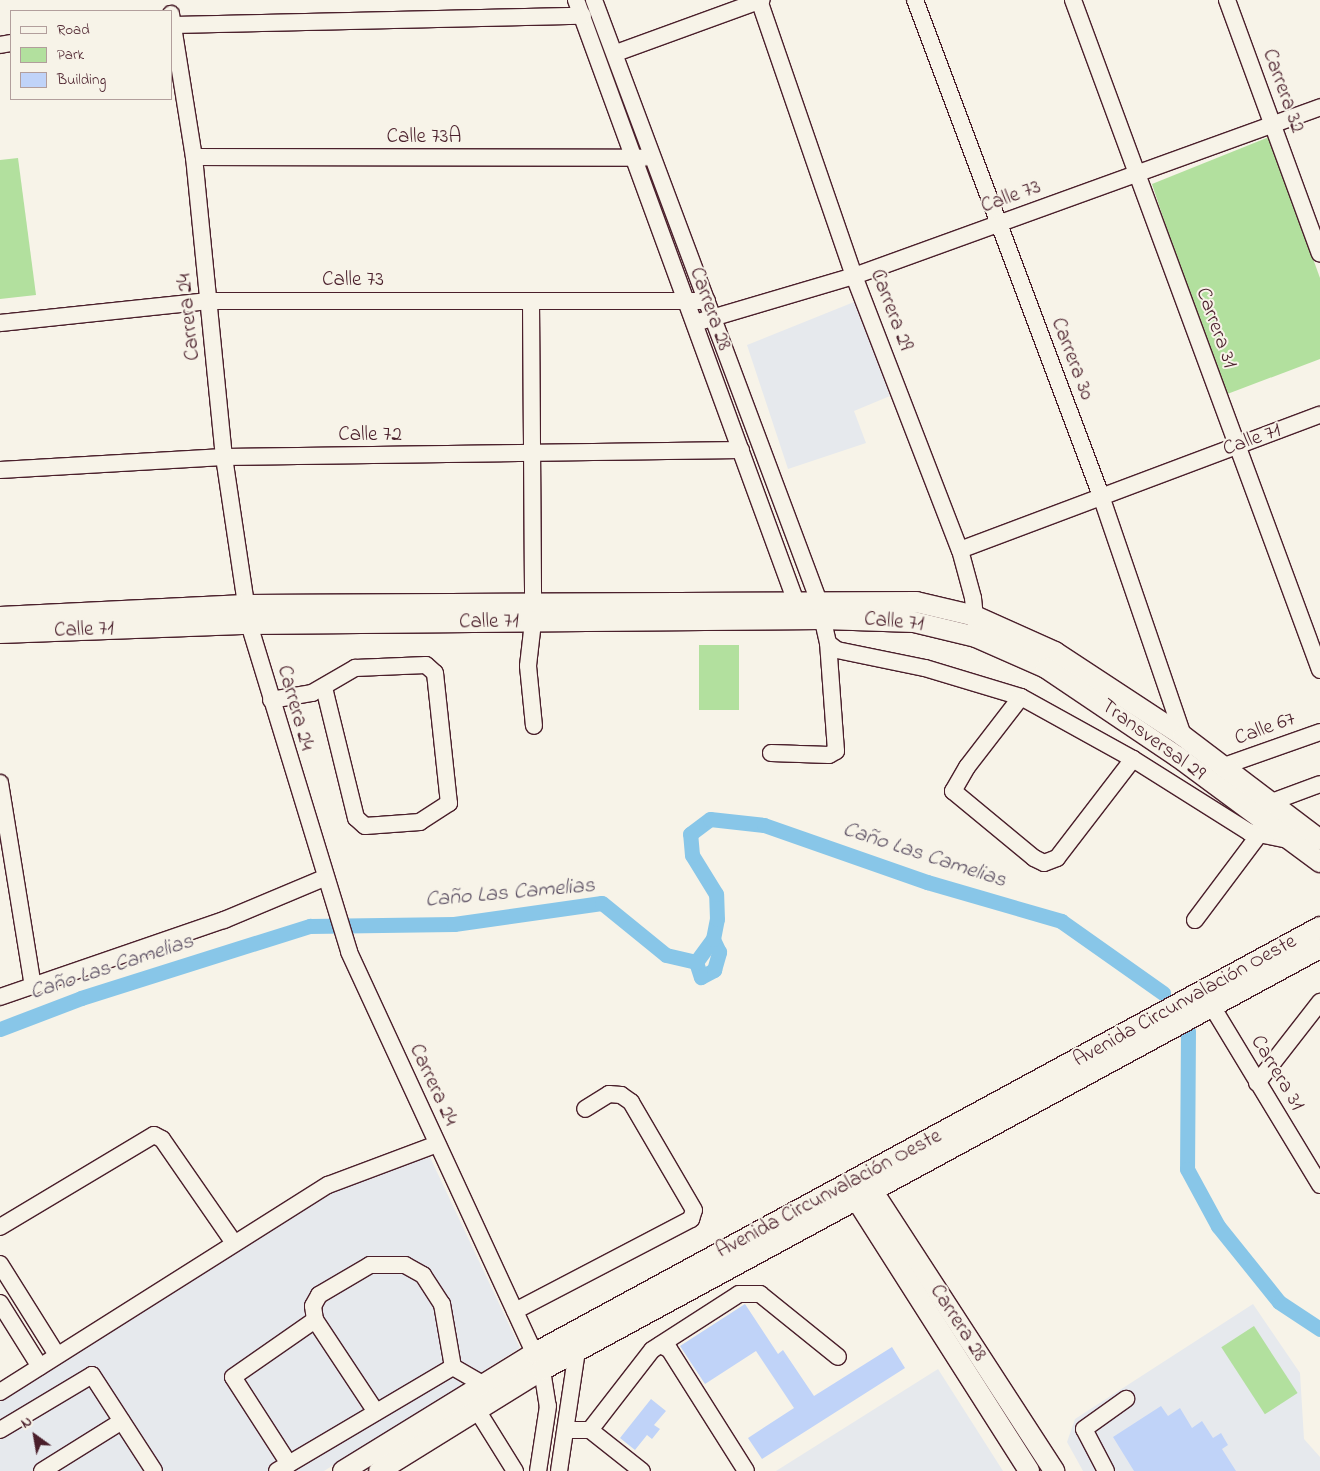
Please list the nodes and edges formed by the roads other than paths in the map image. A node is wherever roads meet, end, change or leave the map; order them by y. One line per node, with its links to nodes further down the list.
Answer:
1 (576, 0): 7 (street, Carrera 28)
2 (594, 0): 9 (street, Carrera 28)
3 (760, 0): 9 (street); 18 (street, Carrera 29)
4 (915, 0): 16 (street, Carrera 30)
5 (1073, 0): 15 (street, Carrera 31)
6 (1227, 0): 11 (street, Carrera 32)
7 (583, 16): 8 (street); 13 (street, Carrera 28)
8 (172, 19): 12 (street, Carrera 24)
9 (616, 54): 14 (street, Carrera 28)
10 (1320, 107): 11 (street, Calle 73)
11 (1273, 124): 15 (street, Calle 73); 17 (street, Carrera 32)
12 (194, 157): 13 (street, Calle 73A); 19 (street, Carrera 24)
13 (635, 158): 14 (street, Calle 73A); 22 (street, Carrera 28)
14 (654, 158): 20 (street, Carrera 28)
15 (1136, 174): 16 (street, Calle 73); 27 (street, Carrera 31)
16 (999, 224): 18 (street, Calle 73); 32 (street, Carrera 30)
17 (1320, 254)
18 (854, 276): 23 (street, Calle 73); 33 (street, Carrera 29)
19 (208, 301): 21 (street, Calle 73); 24 (street, Calle 73); 30 (street, Carrera 24)
20 (707, 301): 22 (street, Calle 73); 23 (street, Carrera 28)
21 (531, 302): 22 (street, Calle 73); 29 (street)
22 (687, 303): 25 (street, Carrera 28)
23 (714, 319): 25 (street, Calle 73); 34 (street, Carrera 28)
24 (0, 323)
25 (695, 323): 28 (street, Carrera 28)
26 (1320, 415): 27 (street, Calle 71)
27 (1237, 446): 32 (street, Calle 71); 45 (street, Carrera 31)
28 (741, 450): 29 (street, Calle 72); 35 (street, Carrera 28)
29 (532, 455): 30 (street, Calle 72); 36 (street)
30 (224, 457): 31 (street, Calle 72); 37 (street, Carrera 24)
31 (0, 470)
32 (1101, 496): 33 (street, Calle 71); 51 (street, Carrera 30)
33 (960, 550): 39 (street, Carrera 29)
34 (818, 599): 35 (main road, Calle 71); 39 (main road, Calle 71); 41 (street, Carrera 28)
35 (795, 600): 36 (main road, Calle 71); 40 (street, Carrera 28)
36 (533, 612): 37 (main road, Calle 71); 40 (main road, Calle 71); 49 (street)
37 (247, 615): 38 (main road, Calle 71); 42 (main road, Calle 71); 48 (street, Carrera 24)
38 (0, 616)
39 (975, 616): 43 (street, Carrera 29); 51 (main road, Transversal 29)
40 (802, 619): 41 (main road, Calle 71)
41 (823, 619): 43 (main road, Calle 71); 44 (street, Carrera 28)
42 (0, 633)
43 (976, 637): 59 (main road, Transversal 29)
44 (828, 643): 47 (street); 52 (street, Carrera 28)
45 (1320, 670)
46 (324, 688): 46 (street); 48 (street)
47 (1021, 697): 53 (street); 53 (street)
48 (271, 700): 62 (street, Carrera 24)
49 (534, 726)
50 (1320, 732): 54 (street, Calle 67)
51 (1183, 736): 54 (main road, Transversal 29)
52 (771, 754)
53 (1133, 759): 58 (street)
54 (1224, 766): 57 (main road, Transversal 29)
55 (0, 783): 66 (street)
56 (1320, 784): 57 (street)
57 (1269, 802): 60 (main road, Transversal 29)
58 (1258, 836): 59 (street); 63 (street)
59 (1289, 840): 61 (main road, Transversal 29)
60 (1320, 840)
61 (1319, 860)
62 (324, 878): 66 (street); 72 (street, Carrera 24)
63 (1195, 920)
64 (1320, 927): 74 (main road, Avenida Circunvalación Oeste)
65 (1320, 948): 69 (main road, Avenida Circunvalación Oeste)
66 (33, 986): 67 (street)
67 (0, 997)
68 (1320, 1002): 70 (street)
69 (1213, 1008): 70 (street, Carrera 31); 74 (main road, Avenida Circunvalación Oeste)
70 (1257, 1083): 73 (street, Carrera 31)
71 (584, 1109): 79 (street)
72 (436, 1144): 76 (street); 79 (street, Carrera 24)
73 (1320, 1185)
74 (860, 1188): 82 (main road, Avenida Circunvalación Oeste); 85 (main road, Avenida Circunvalación Oeste); 107 (main road, Carrera 28); 108 (main road, Carrera 28)
75 (0, 1227): 76 (street)
76 (234, 1243): 83 (street)
77 (0, 1264): 83 (street)
78 (0, 1303): 86 (street)
79 (515, 1311): 85 (street, Carrera 24)
80 (315, 1320): 87 (street); 92 (street); 97 (street)
81 (660, 1345): 84 (street); 96 (street); 106 (street)
82 (577, 1351): 85 (main road, Avenida Circunvalación Oeste); 95 (street)
83 (57, 1355): 86 (street)
84 (838, 1357)
85 (538, 1361): 88 (main road, Avenida Circunvalación Oeste); 91 (main road, Avenida Circunvalación Oeste); 103 (street, Carrera 24)
86 (40, 1367): 89 (street)
87 (453, 1367): 88 (street); 92 (street)
88 (482, 1384): 101 (main road, Avenida Circunvalación Oeste)
89 (0, 1392)
90 (1126, 1399): 109 (street)
91 (477, 1410): 98 (main road, Avenida Circunvalación Oeste); 102 (street)
92 (376, 1412): 97 (street)
93 (122, 1421): 94 (street); 99 (street); 100 (street)
94 (0, 1430)
95 (567, 1430): 96 (street); 104 (street)
96 (590, 1430): 105 (street)
97 (283, 1467)
98 (390, 1468)
99 (42, 1471)
100 (154, 1471)
101 (343, 1471)
102 (515, 1471)
103 (538, 1471)
104 (559, 1471)
105 (642, 1471)
106 (746, 1471)
107 (1029, 1471)
108 (1054, 1471)
109 (1106, 1471)

